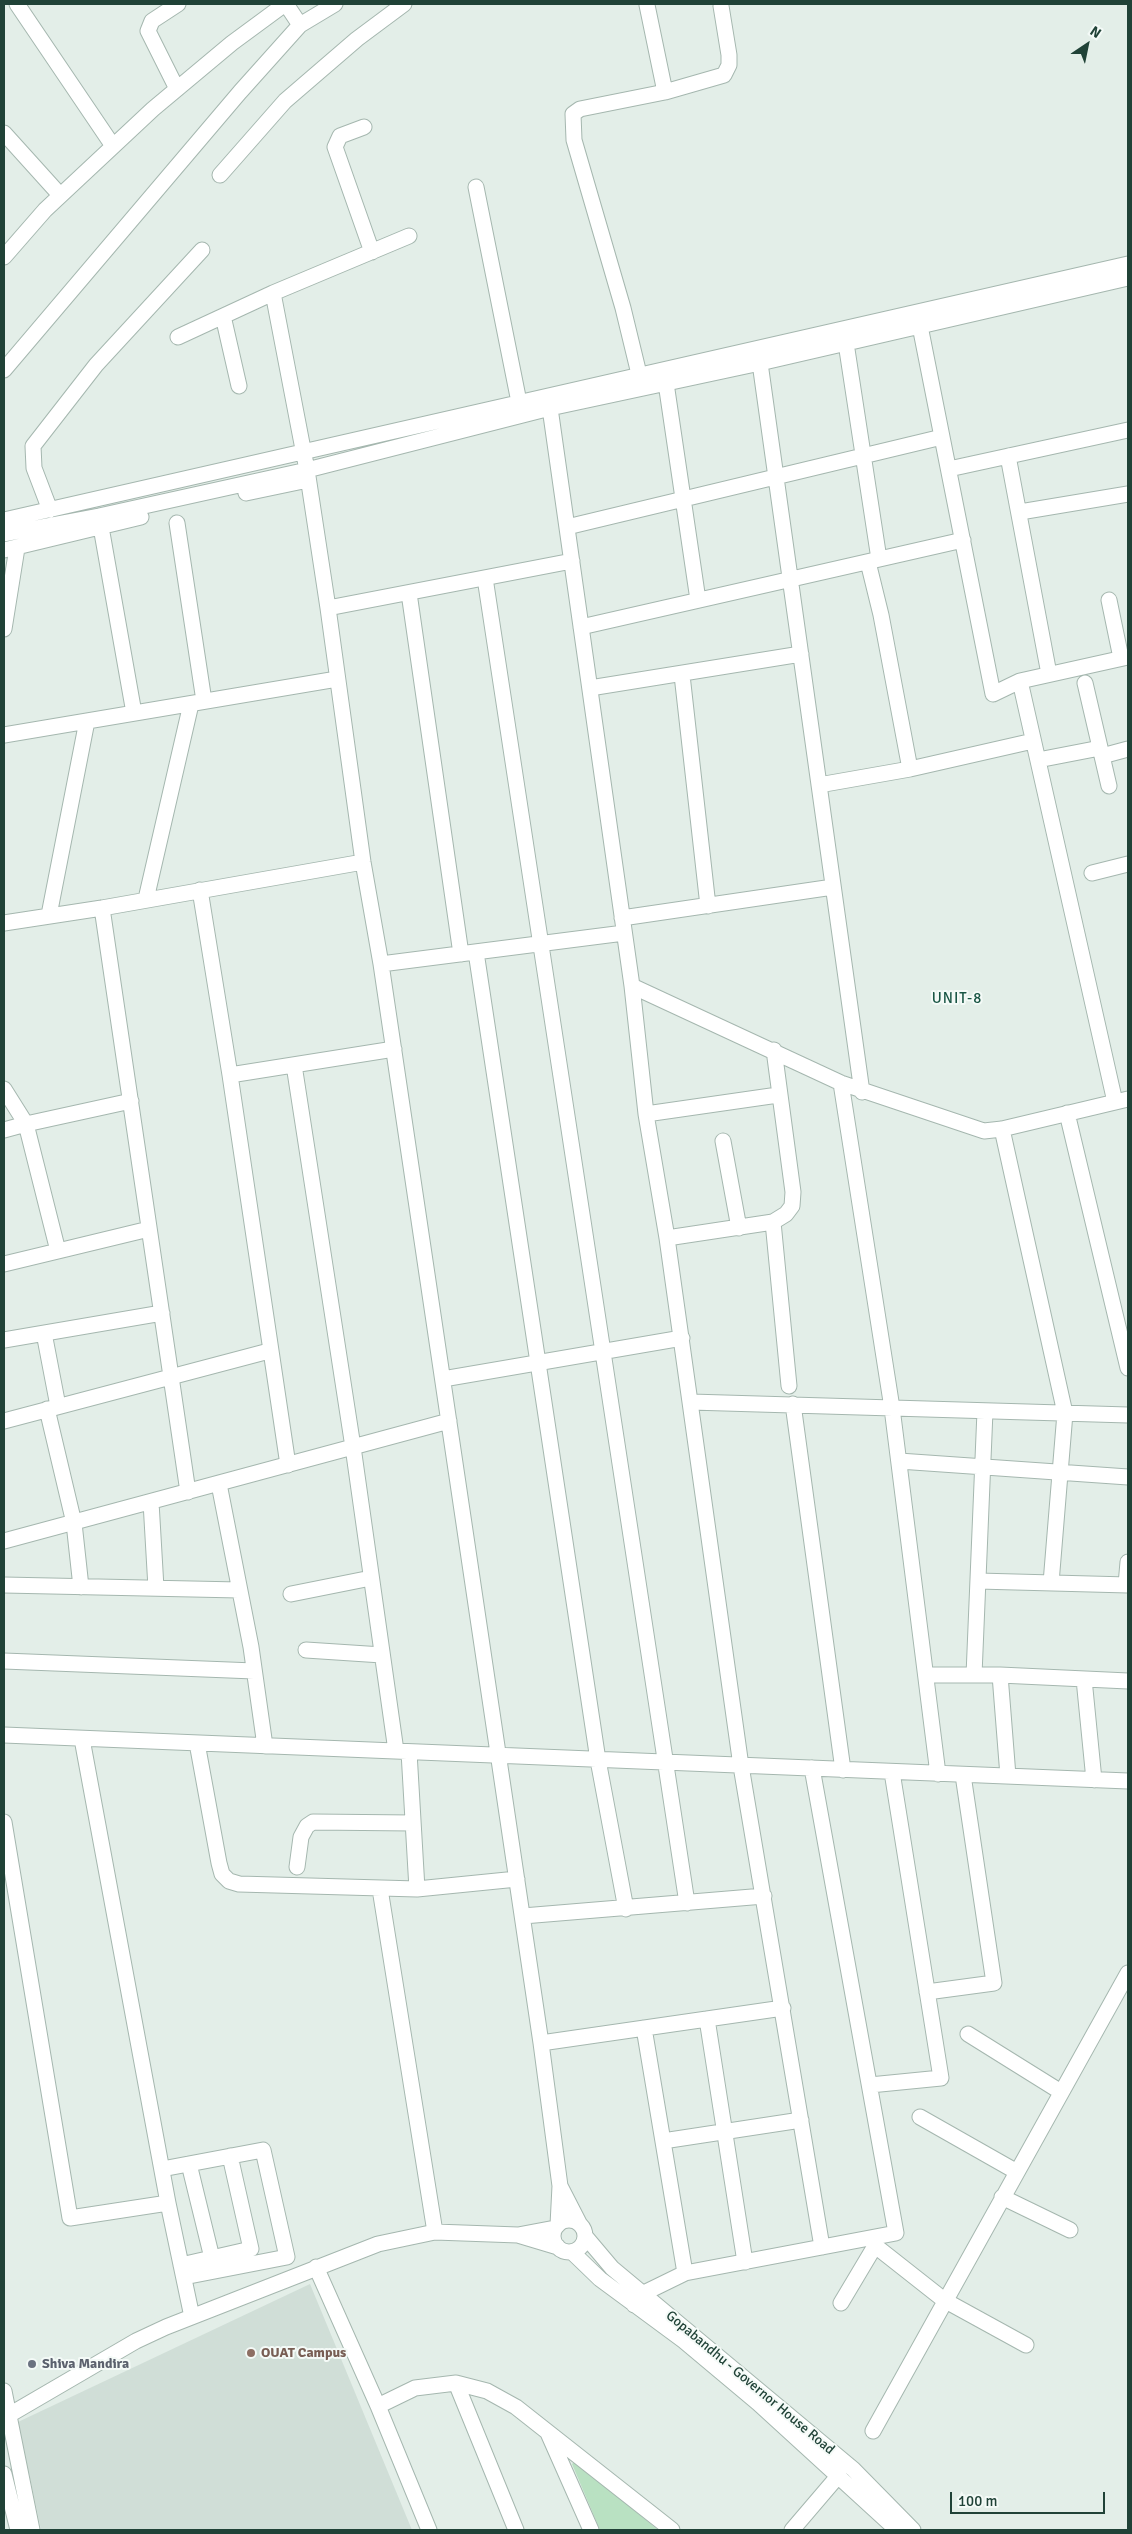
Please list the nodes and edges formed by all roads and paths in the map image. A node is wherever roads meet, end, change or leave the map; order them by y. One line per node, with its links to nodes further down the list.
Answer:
1 (18, 4): 13 (street)
2 (178, 4): 9 (street)
3 (286, 4): 8 (street); 9 (street)
4 (335, 4): 8 (street)
5 (404, 4): 14 (street)
6 (647, 5): 10 (street)
7 (722, 6): 10 (street)
8 (300, 25): 29 (street)
9 (177, 89): 13 (street)
10 (666, 92): 30 (street)
11 (364, 127): 19 (street)
12 (4, 135): 16 (street)
13 (113, 146): 16 (street)
14 (220, 175)
15 (476, 186): 33 (street)
16 (60, 196): 20 (street)
17 (409, 236): 19 (street)
18 (202, 250): 45 (street)
19 (372, 252): 23 (street)
20 (4, 256)
21 (1128, 264): 30 (street)
22 (1128, 278): 25 (street)
23 (273, 293): 24 (street); 37 (street)
24 (223, 316): 26 (street); 32 (street)
25 (920, 326): 27 (street); 36 (street)
26 (178, 337)
27 (846, 343): 28 (street); 38 (street)
28 (760, 364): 31 (street); 42 (street)
29 (4, 370)
30 (639, 374): 33 (street)
31 (666, 383): 34 (street); 44 (street)
32 (239, 386)
33 (519, 402): 37 (street)
34 (550, 408): 41 (street); 50 (street)
35 (1128, 430): 39 (street)
36 (942, 437): 38 (street); 40 (street)
37 (303, 453): 41 (street); 45 (street)
38 (863, 456): 42 (street); 54 (street)
39 (1008, 456): 40 (street); 46 (street)
40 (949, 469): 52 (street)
41 (307, 475): 49 (street); 51 (street); 61 (street)
42 (776, 477): 44 (street); 57 (street)
43 (1128, 494): 46 (street)
44 (683, 500): 50 (street); 59 (street)
45 (50, 510): 47 (street)
46 (1020, 512): 67 (street)
47 (4, 520)
48 (177, 523): 72 (street)
49 (101, 527): 53 (street); 73 (street)
50 (567, 527): 55 (street)
51 (4, 534)
52 (963, 540): 54 (street); 69 (street)
53 (10, 549): 63 (street)
54 (873, 560): 57 (street); 80 (street)
55 (572, 561): 56 (street); 62 (street)
56 (485, 578): 58 (street); 94 (street)
57 (790, 580): 59 (street); 64 (street)
58 (409, 593): 61 (street); 95 (street)
59 (698, 600): 62 (street)
60 (1109, 600): 65 (street)
61 (328, 608): 68 (street)
62 (581, 627): 71 (street)
63 (4, 629)
64 (801, 654): 66 (street); 81 (street)
65 (1125, 657): 67 (street)
66 (682, 674): 71 (street); 89 (street)
67 (1050, 674): 69 (street)
68 (338, 679): 72 (street); 83 (street)
69 (1020, 680): 76 (street)
70 (1085, 683): 78 (street)
71 (590, 688): 93 (street)
72 (198, 702): 73 (street); 88 (street)
73 (134, 713): 74 (street)
74 (87, 721): 75 (street); 91 (street)
75 (4, 735)
76 (1033, 741): 79 (street); 80 (street)
77 (1128, 749): 78 (street)
78 (1101, 752): 79 (street); 82 (street)
79 (1038, 760): 106 (street)
80 (910, 768): 81 (street)
81 (819, 785): 86 (street)
82 (1109, 786)
83 (364, 862): 87 (street); 96 (street)
84 (1128, 864): 85 (street)
85 (1092, 873)
86 (833, 888): 89 (street); 104 (street)
87 (200, 890): 88 (street); 101 (street)
88 (146, 899): 90 (street)
89 (708, 906): 93 (street)
90 (102, 908): 91 (street); 107 (street)
91 (49, 915): 92 (street)
92 (4, 923)
93 (623, 925): 94 (street); 97 (street)
94 (539, 943): 95 (street); 125 (street)
95 (468, 953): 96 (street); 126 (street)
96 (381, 964): 98 (street)
97 (632, 986): 99 (street); 109 (street)
98 (394, 1049): 100 (street); 129 (street)
99 (774, 1050): 102 (street); 105 (street)
100 (294, 1065): 101 (street); 140 (street)
101 (230, 1075): 124 (street)
102 (841, 1083): 104 (street); 134 (street)
103 (4, 1089): 110 (street)
104 (862, 1092): 111 (street)
105 (778, 1095): 109 (street); 114 (street)
106 (1122, 1100): 108 (street)
107 (131, 1102): 110 (street); 116 (street)
108 (1067, 1113): 111 (street); 127 (street)
109 (646, 1114): 117 (street)
110 (26, 1124): 112 (street); 118 (street)
111 (1002, 1128): 136 (street)
112 (4, 1130)
113 (723, 1141): 115 (street)
114 (773, 1222): 115 (street); 130 (street)
115 (739, 1228): 117 (street)
116 (149, 1229): 118 (street); 120 (street)
117 (667, 1238): 122 (street)
118 (58, 1251): 119 (street)
119 (4, 1264)
120 (162, 1313): 121 (street); 128 (street)
121 (44, 1333): 123 (street); 133 (street)
122 (682, 1338): 125 (street); 131 (street)
123 (4, 1340)
124 (269, 1350): 128 (street); 142 (street)
125 (604, 1352): 126 (street); 177 (street)
126 (538, 1362): 129 (street); 176 (street)
127 (1128, 1368)
128 (171, 1375): 133 (street); 147 (street)
129 (443, 1379): 139 (street)
130 (789, 1386)
131 (690, 1402): 132 (street); 178 (street)
132 (793, 1404): 134 (street); 180 (street)
133 (52, 1407): 137 (street); 149 (street)
134 (892, 1408): 135 (street); 141 (street)
135 (985, 1411): 136 (street); 143 (street)
136 (1065, 1413): 138 (street); 144 (street)
137 (5, 1415)
138 (1128, 1415)
139 (449, 1421): 140 (street); 175 (street)
140 (353, 1447): 142 (street); 152 (street)
141 (899, 1461): 143 (street); 167 (street)
142 (288, 1465): 146 (street)
143 (982, 1467): 144 (street); 153 (street)
144 (1060, 1473): 145 (street); 154 (street)
145 (1128, 1477)
146 (219, 1484): 147 (street); 159 (street)
147 (188, 1492): 148 (street)
148 (151, 1502): 149 (street); 158 (street)
149 (74, 1522): 150 (street); 157 (street)
150 (4, 1541)
151 (1128, 1562): 156 (street)
152 (371, 1578): 160 (street); 162 (street)
153 (978, 1580): 154 (street); 165 (street)
154 (1051, 1583): 156 (street)
155 (4, 1585): 157 (street)
156 (1127, 1585)
157 (81, 1587): 158 (street)
158 (156, 1588): 159 (street)
159 (239, 1590): 164 (street)
160 (291, 1594)
161 (306, 1650): 162 (street)
162 (382, 1655): 174 (street)
163 (4, 1661): 164 (street)
164 (254, 1671): 173 (street)
165 (974, 1674): 166 (street); 167 (street)
166 (1000, 1674): 168 (street); 184 (street)
167 (927, 1675): 182 (street)
168 (1084, 1679): 169 (street); 185 (street)
169 (1128, 1681)
170 (4, 1736): 171 (street)
171 (82, 1739): 172 (street); 212 (street)
172 (197, 1743): 173 (street); 191 (street)
173 (265, 1746): 174 (street)
174 (402, 1752): 175 (street); 188 (street)
175 (498, 1756): 176 (street); 190 (street)
176 (598, 1760): 177 (street); 195 (street)
177 (666, 1762): 178 (street); 194 (street)
178 (741, 1766): 179 (street); 193 (street)
179 (812, 1768): 180 (street); 204 (street)
180 (843, 1770): 181 (street)
181 (892, 1772): 182 (street); 198 (street)
182 (938, 1774): 183 (street)
183 (963, 1775): 184 (street); 198 (street)
184 (1008, 1776): 185 (street)
185 (1094, 1780): 186 (street)
186 (1128, 1781)
187 (4, 1822): 216 (street)
188 (413, 1823): 189 (street); 192 (street)
189 (297, 1867)
190 (517, 1879): 192 (street); 196 (street)
191 (380, 1889): 192 (street); 220 (street)
192 (417, 1889)
193 (764, 1896): 194 (street); 199 (street)
194 (687, 1903): 195 (street)
195 (626, 1908): 196 (street)
196 (522, 1916): 203 (street)
197 (1128, 1973): 205 (street)
198 (927, 1992): 204 (street)
199 (782, 2008): 200 (street); 207 (street)
200 (707, 2019): 201 (street); 208 (street)
201 (644, 2028): 203 (street); 209 (street)
202 (968, 2034): 205 (street)
203 (541, 2043): 214 (street)
204 (870, 2085): 222 (street)
205 (1061, 2092): 213 (street)
206 (920, 2117): 213 (street)
207 (801, 2120): 208 (street); 222 (street)
208 (725, 2132): 209 (street); 225 (street)
209 (663, 2141): 228 (street)
210 (230, 2156): 211 (street); 224 (street); 227 (street)
211 (189, 2164): 212 (street); 224 (street)
212 (162, 2169): 216 (street)
213 (1016, 2172): 215 (street)
214 (560, 2186): 217 (street); 218 (street, Gopabandhu - Governor House Road)
215 (1002, 2197): 219 (street); 230 (street)
216 (168, 2203): 227 (street)
217 (557, 2226): 218 (street); 221 (street); 223 (street)
218 (582, 2230): 223 (street); 229 (street, Gopabandhu - Governor House Road)
219 (1070, 2230)
220 (435, 2232): 221 (street); 226 (street)
221 (518, 2234): 223 (street)
222 (822, 2247): 225 (street)
223 (565, 2250): 229 (street, Gopabandhu - Governor House Road)
224 (212, 2258): 227 (street)
225 (745, 2262): 228 (street)
226 (316, 2267): 232 (street); 236 (street)
227 (182, 2271): 232 (street)
228 (685, 2273): 229 (street)
229 (638, 2299): 241 (street, Gopabandhu - Governor House Road); 242 (street, Gopabandhu - Governor House Road)
230 (944, 2300): 231 (street); 233 (street); 238 (street)
231 (841, 2303)
232 (192, 2316): 237 (street)
233 (1026, 2345)
234 (456, 2383): 236 (street); 239 (street); 246 (street)
235 (4, 2391): 237 (street)
236 (378, 2406): 245 (street)
237 (6, 2417): 244 (street)
238 (873, 2431)
239 (548, 2432): 247 (street); 248 (street)
240 (4, 2474): 243 (street)
241 (839, 2475): 242 (street, Gopabandhu - Governor House Road); 249 (street)
242 (876, 2501): 250 (street, Gopabandhu - Governor House Road); 251 (street, Gopabandhu - Governor House Road)
243 (18, 2530)
244 (32, 2530)
245 (429, 2530)
246 (516, 2530)
247 (591, 2530)
248 (672, 2530)
249 (792, 2530)
250 (897, 2530)
251 (914, 2530)

